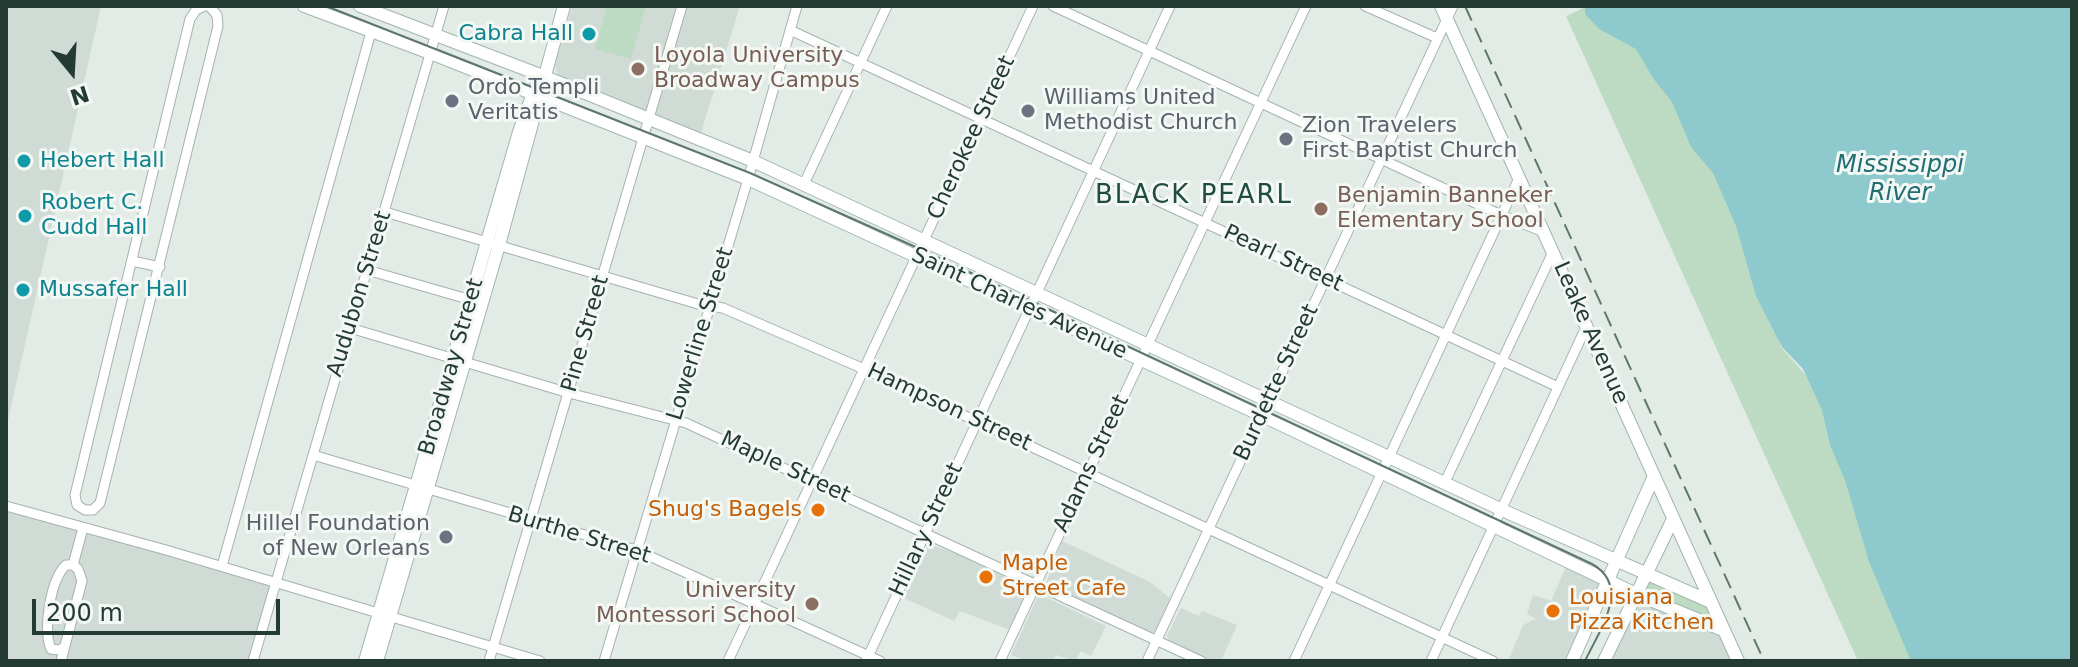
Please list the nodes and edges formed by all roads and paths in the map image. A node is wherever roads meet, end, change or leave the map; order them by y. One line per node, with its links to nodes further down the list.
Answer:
1 (207, 6): 43 (street); 44 (street)
2 (304, 6): 15 (main road, Saint Charles Avenue)
3 (360, 6): 18 (main road, Saint Charles Avenue)
4 (444, 6): 18 (street, Audubon Street)
5 (564, 6): 23 (main road, Broadway Street)
6 (682, 6): 26 (street, Pine Street)
7 (797, 6): 16 (street, Lowerline Street)
8 (887, 6): 22 (street)
9 (1033, 6): 27 (street, Cherokee Street)
10 (1053, 6): 20 (street)
11 (1170, 6): 20 (street, Hillary Street)
12 (1306, 6): 25 (street, Adams Street)
13 (1365, 6): 19 (street)
14 (1447, 9): 19 (street, Burdette Street); 32 (main road, Leake Avenue)
15 (330, 11): 17 (main road, Saint Charles Avenue)
16 (790, 30): 22 (street, Pearl Street); 30 (street, Lowerline Street)
17 (371, 32): 21 (main road, Saint Charles Avenue); 85 (street)
18 (435, 37): 21 (street, Audubon Street); 23 (main road, Saint Charles Avenue)
19 (1437, 38): 29 (street, Burdette Street)
20 (1149, 51): 25 (street); 31 (street, Hillary Street)
21 (430, 53): 24 (main road, Saint Charles Avenue); 35 (street, Audubon Street)
22 (859, 63): 27 (street, Pearl Street); 34 (street)
23 (543, 76): 24 (main road, Broadway Street); 26 (main road, Saint Charles Avenue)
24 (536, 94): 28 (main road, Saint Charles Avenue); 40 (main road, Broadway Street)
25 (1261, 103): 29 (street); 37 (street, Adams Street)
26 (648, 119): 28 (street, Pine Street); 30 (main road, Saint Charles Avenue)
27 (981, 119): 31 (street, Pearl Street); 39 (street, Cherokee Street)
28 (642, 138): 33 (main road, Saint Charles Avenue); 46 (street, Pine Street)
29 (1381, 158): 36 (street); 47 (street, Burdette Street)
30 (753, 161): 33 (street, Lowerline Street); 34 (main road, Saint Charles Avenue)
31 (1092, 171): 37 (street, Pearl Street); 48 (street, Hillary Street)
32 (1519, 178): 36 (street); 38 (main road, Leake Avenue)
33 (748, 179): 42 (main road, Saint Charles Avenue); 50 (street, Lowerline Street)
34 (804, 184): 39 (main road, Saint Charles Avenue)
35 (385, 212): 40 (street, Hampson Street); 45 (street, Audubon Street)
36 (1501, 215): 38 (street); 54 (street)
37 (1205, 223): 47 (street, Pearl Street); 55 (street, Adams Street)
38 (1544, 233): 41 (main road, Leake Avenue)
39 (925, 240): 42 (street, Cherokee Street); 48 (main road, Saint Charles Avenue)
40 (494, 243): 46 (street, Hampson Street); 49 (main road, Broadway Street); 57 (main road, Broadway Street)
41 (1553, 252): 52 (main road, Leake Avenue); 58 (street)
42 (917, 256): 51 (main road, Saint Charles Avenue); 59 (street, Cherokee Street)
43 (132, 261): 44 (street); 44 (street)
44 (160, 267)
45 (367, 270): 49 (street); 53 (street, Audubon Street)
46 (602, 276): 50 (street, Hampson Street); 61 (street, Pine Street)
47 (1325, 279): 54 (street, Pearl Street); 62 (street, Burdette Street)
48 (1037, 292): 51 (street, Hillary Street); 55 (main road, Saint Charles Avenue)
49 (471, 300): 57 (main road, Broadway Street)
50 (711, 305): 59 (street, Hampson Street); 64 (street, Lowerline Street)
51 (1029, 309): 56 (main road, Saint Charles Avenue); 65 (street, Hillary Street)
52 (1587, 325): 60 (street); 70 (main road, Leake Avenue)
53 (350, 328): 57 (street, Maple Street); 66 (street, Audubon Street)
54 (1445, 335): 58 (street, Pearl Street); 67 (street)
55 (1148, 345): 56 (street, Adams Street); 62 (main road, Saint Charles Avenue)
56 (1141, 360): 63 (main road, Saint Charles Avenue); 68 (street, Adams Street)
57 (459, 361): 61 (street, Maple Street); 73 (main road, Broadway Street)
58 (1502, 361): 60 (street, Pearl Street); 72 (street)
59 (864, 369): 65 (street, Hampson Street); 71 (street, Cherokee Street)
60 (1558, 387): 75 (street)
61 (569, 393): 64 (street, Maple Street); 77 (street, Pine Street)
62 (1268, 400): 63 (street, Burdette Street); 67 (main road, Saint Charles Avenue)
63 (1261, 415): 69 (main road, Saint Charles Avenue); 80 (street, Burdette Street)
64 (675, 420): 71 (street, Maple Street); 82 (street, Lowerline Street)
65 (977, 421): 68 (street, Hampson Street); 81 (street, Hillary Street)
66 (313, 455): 73 (street, Burthe Street); 88 (street, Audubon Street)
67 (1389, 456): 69 (street); 72 (main road, Saint Charles Avenue)
68 (1087, 472): 80 (street, Hampson Street); 89 (street, Adams Street)
69 (1382, 472): 78 (main road, Saint Charles Avenue); 90 (street)
70 (1654, 476): 76 (main road, Leake Avenue); 83 (main road)
71 (812, 481): 81 (street, Maple Street); 93 (street, Cherokee Street)
72 (1445, 482): 75 (main road, Saint Charles Avenue)
73 (422, 488): 77 (street, Burthe Street); 94 (main road, Broadway Street)
74 (6, 506): 79 (street)
75 (1501, 509): 78 (street); 83 (main road, Saint Charles Avenue)
76 (1673, 519): 86 (main road); 92 (main road, Leake Avenue)
77 (531, 520): 82 (street, Burthe Street); 99 (street, Pine Street)
78 (1494, 526): 87 (main road, Saint Charles Avenue); 96 (street)
79 (83, 528): 84 (street); 85 (street)
80 (1209, 529): 90 (street, Hampson Street); 97 (street, Burdette Street)
81 (925, 533): 89 (street, Maple Street); 100 (street, Hillary Street)
82 (636, 550): 93 (street, Burthe Street); 107 (street, Lowerline Street)
83 (1616, 560): 86 (main road, Saint Charles Avenue); 87 (main road)
84 (73, 565): 98 (street); 98 (street)
85 (222, 566): 88 (street)
86 (1646, 573): 91 (main road); 92 (main road, Saint Charles Avenue)
87 (1607, 579): 91 (main road, Saint Charles Avenue); 116 (main road)
88 (276, 582): 94 (street); 102 (street, Audubon Street)
89 (1035, 584): 97 (street, Maple Street); 110 (street, Adams Street)
90 (1330, 585): 96 (street, Hampson Street); 113 (street)
91 (1636, 594): 95 (main road, Saint Charles Avenue); 117 (main road)
92 (1711, 602): 95 (main road, Leake Avenue)
93 (754, 603): 100 (street, Burthe Street); 108 (street, Cherokee Street)
94 (385, 614): 99 (street); 103 (main road, Broadway Street); 104 (main road, Broadway Street)
95 (1723, 630): 118 (main road, Leake Avenue)
96 (1442, 637): 114 (street); 115 (street, Hampson Street)
97 (1157, 640): 111 (street, Burdette Street); 112 (street, Maple Street)
98 (65, 646): 101 (street)
99 (493, 646): 105 (street, Pine Street); 106 (street)
100 (867, 658): 109 (street, Burthe Street)
101 (61, 661)
102 (253, 661)
103 (365, 661)
104 (377, 661)
105 (489, 661)
106 (540, 661)
107 (604, 661)
108 (728, 661)
109 (880, 661)
110 (1000, 661)
111 (1147, 661)
112 (1201, 661)
113 (1294, 661)
114 (1431, 661)
115 (1493, 661)
116 (1572, 661)
117 (1604, 661)
118 (1738, 661)

